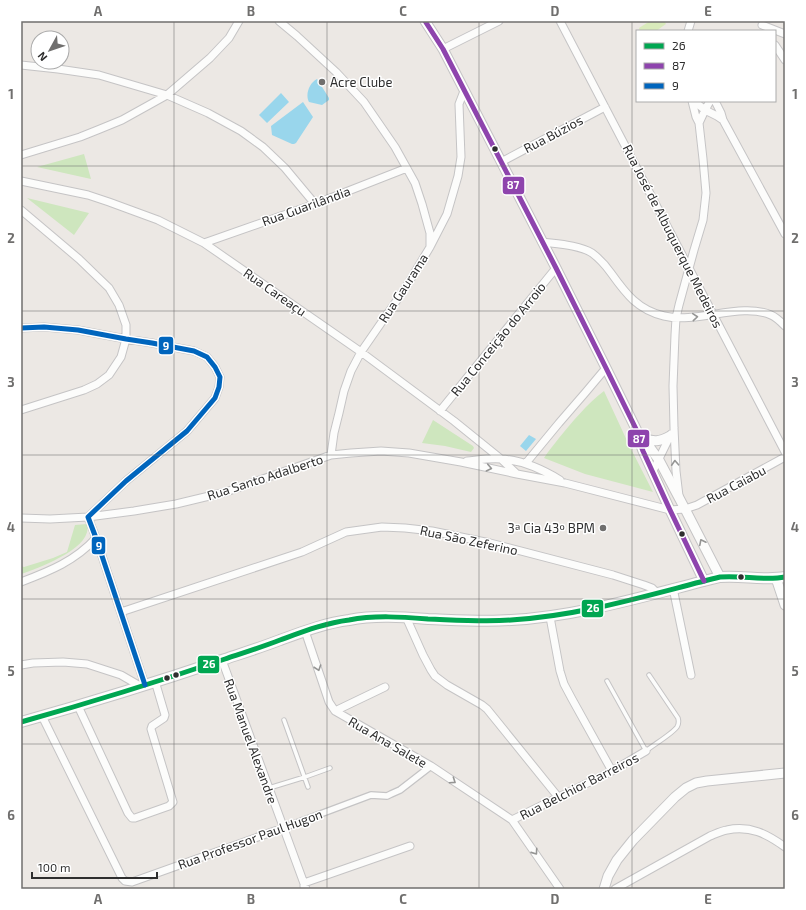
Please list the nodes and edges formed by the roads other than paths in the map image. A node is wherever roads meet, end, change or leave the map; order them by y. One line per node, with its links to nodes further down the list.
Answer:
1 (239, 21): 13 (street)
2 (278, 21): 24 (street, Rua Gaurama)
3 (425, 21): 9 (street)
4 (499, 21): 9 (street)
5 (560, 21): 18 (street, Rua José de Albuquerque Medeiros)
6 (763, 26): 7 (street)
7 (774, 30)
8 (776, 46): 10 (street)
9 (443, 49): 12 (street)
10 (785, 60)
11 (21, 65): 13 (street)
12 (464, 91): 23 (street); 31 (street)
13 (167, 95): 22 (street); 26 (street)
14 (693, 102): 21 (street)
15 (694, 102): 19 (street)
16 (709, 102): 19 (street)
17 (716, 102): 20 (street)
18 (605, 107): 23 (street, Rua Búzios); 33 (street, Rua José de Albuquerque Medeiros)
19 (705, 110): 20 (street); 21 (street)
20 (723, 120): 28 (street)
21 (699, 123): 33 (street)
22 (21, 155)
23 (501, 162): 29 (street)
24 (407, 168): 26 (street, Rua Guarilândia); 31 (street, Rua Gaurama)
25 (21, 181): 30 (street, Rua Careaçu)
26 (315, 204): 30 (street, Rua Guarilândia)
27 (21, 210): 38 (street)
28 (785, 234)
29 (542, 242): 32 (street); 35 (street)
30 (204, 243): 39 (street, Rua Careaçu)
31 (430, 247): 39 (street, Rua Gaurama)
32 (556, 268): 40 (street); 42 (street, Rua Conceição do Arroio)
33 (689, 268): 34 (street, Rua José de Albuquerque Medeiros); 35 (street)
34 (713, 315): 35 (street, one-way to 34); 36 (street); 46 (street, Rua José de Albuquerque Medeiros)
35 (676, 318): 44 (street)
36 (785, 326)
37 (21, 328): 38 (street)
38 (126, 340): 41 (street); 59 (street)
39 (361, 352): 42 (street, Rua Careaçu); 47 (street, Rua Gaurama)
40 (606, 368): 43 (street); 52 (street)
41 (21, 410)
42 (440, 411): 48 (street, Rua Careaçu)
43 (637, 431): 45 (street); 53 (street)
44 (672, 432): 45 (street); 50 (street); 56 (street, one-way to 44)
45 (643, 438): 50 (street)
46 (785, 452)
47 (331, 455): 51 (street, Rua Santo Adalberto); 59 (street, Rua Santo Adalberto)
48 (501, 458): 51 (street, Rua Santo Adalberto); 52 (street); 54 (street, Rua Careaçu)
49 (785, 458): 57 (street, Rua Caiabu)
50 (658, 460): 53 (street); 56 (street)
51 (461, 462): 54 (street, Rua Santo Adalberto, one-way to 54)
52 (526, 463): 55 (street)
53 (653, 471): 58 (street)
54 (517, 474): 55 (street, Rua Santo Adalberto)
55 (565, 483): 58 (street, Rua Caiabu)
56 (679, 498): 57 (street)
57 (685, 509): 58 (street, Rua Caiabu); 62 (street, one-way to 57)
58 (670, 510): 64 (street)
59 (88, 517): 60 (street, Rua Santo Adalberto); 61 (street)
60 (21, 518)
61 (96, 538): 65 (street); 69 (street)
62 (720, 577): 63 (main road); 64 (main road)
63 (780, 578): 68 (street)
64 (704, 581): 66 (main road)
65 (21, 582)
66 (674, 588): 67 (main road); 76 (street)
67 (657, 593): 69 (street, Rua São Zeferino); 70 (main road)
68 (785, 605)
69 (120, 612): 79 (street)
70 (550, 617): 71 (main road); 89 (street)
71 (406, 618): 72 (main road); 94 (street)
72 (305, 631): 73 (main road); 82 (street, Rua Ana Salete, one-way to 82)
73 (222, 660): 77 (main road); 93 (street, Rua Manuel Alexandre)
74 (21, 665): 79 (street)
75 (649, 675): 86 (lane)
76 (691, 675)
77 (155, 681): 79 (main road); 81 (street)
78 (607, 681): 86 (lane)
79 (142, 686): 81 (main road)
80 (385, 687): 82 (street)
81 (78, 706): 83 (main road)
82 (336, 711): 87 (street, Rua Ana Salete)
83 (42, 716): 85 (main road); 96 (street, Rua Professor Paul Hugon)
84 (284, 720): 91 (lane)
85 (21, 722)
86 (646, 751): 89 (street, Rua Belchior Barreiros)
87 (431, 766): 95 (street, Rua Ana Salete, one-way to 95); 96 (street, Rua Professor Paul Hugon)
88 (330, 768): 91 (lane)
89 (612, 771): 94 (street, Rua Belchior Barreiros)
90 (785, 773): 101 (street)
91 (305, 777): 92 (lane); 93 (lane)
92 (308, 787)
93 (269, 788): 96 (street, Rua Manuel Alexandre)
94 (559, 798): 95 (street, Rua Belchior Barreiros)
95 (512, 820): 100 (street, one-way to 100)
96 (283, 828): 99 (street, Rua Manuel Alexandre)
97 (410, 846): 99 (street)
98 (785, 847): 102 (street)
99 (304, 887)
100 (560, 889)
101 (604, 889)
102 (615, 889)

